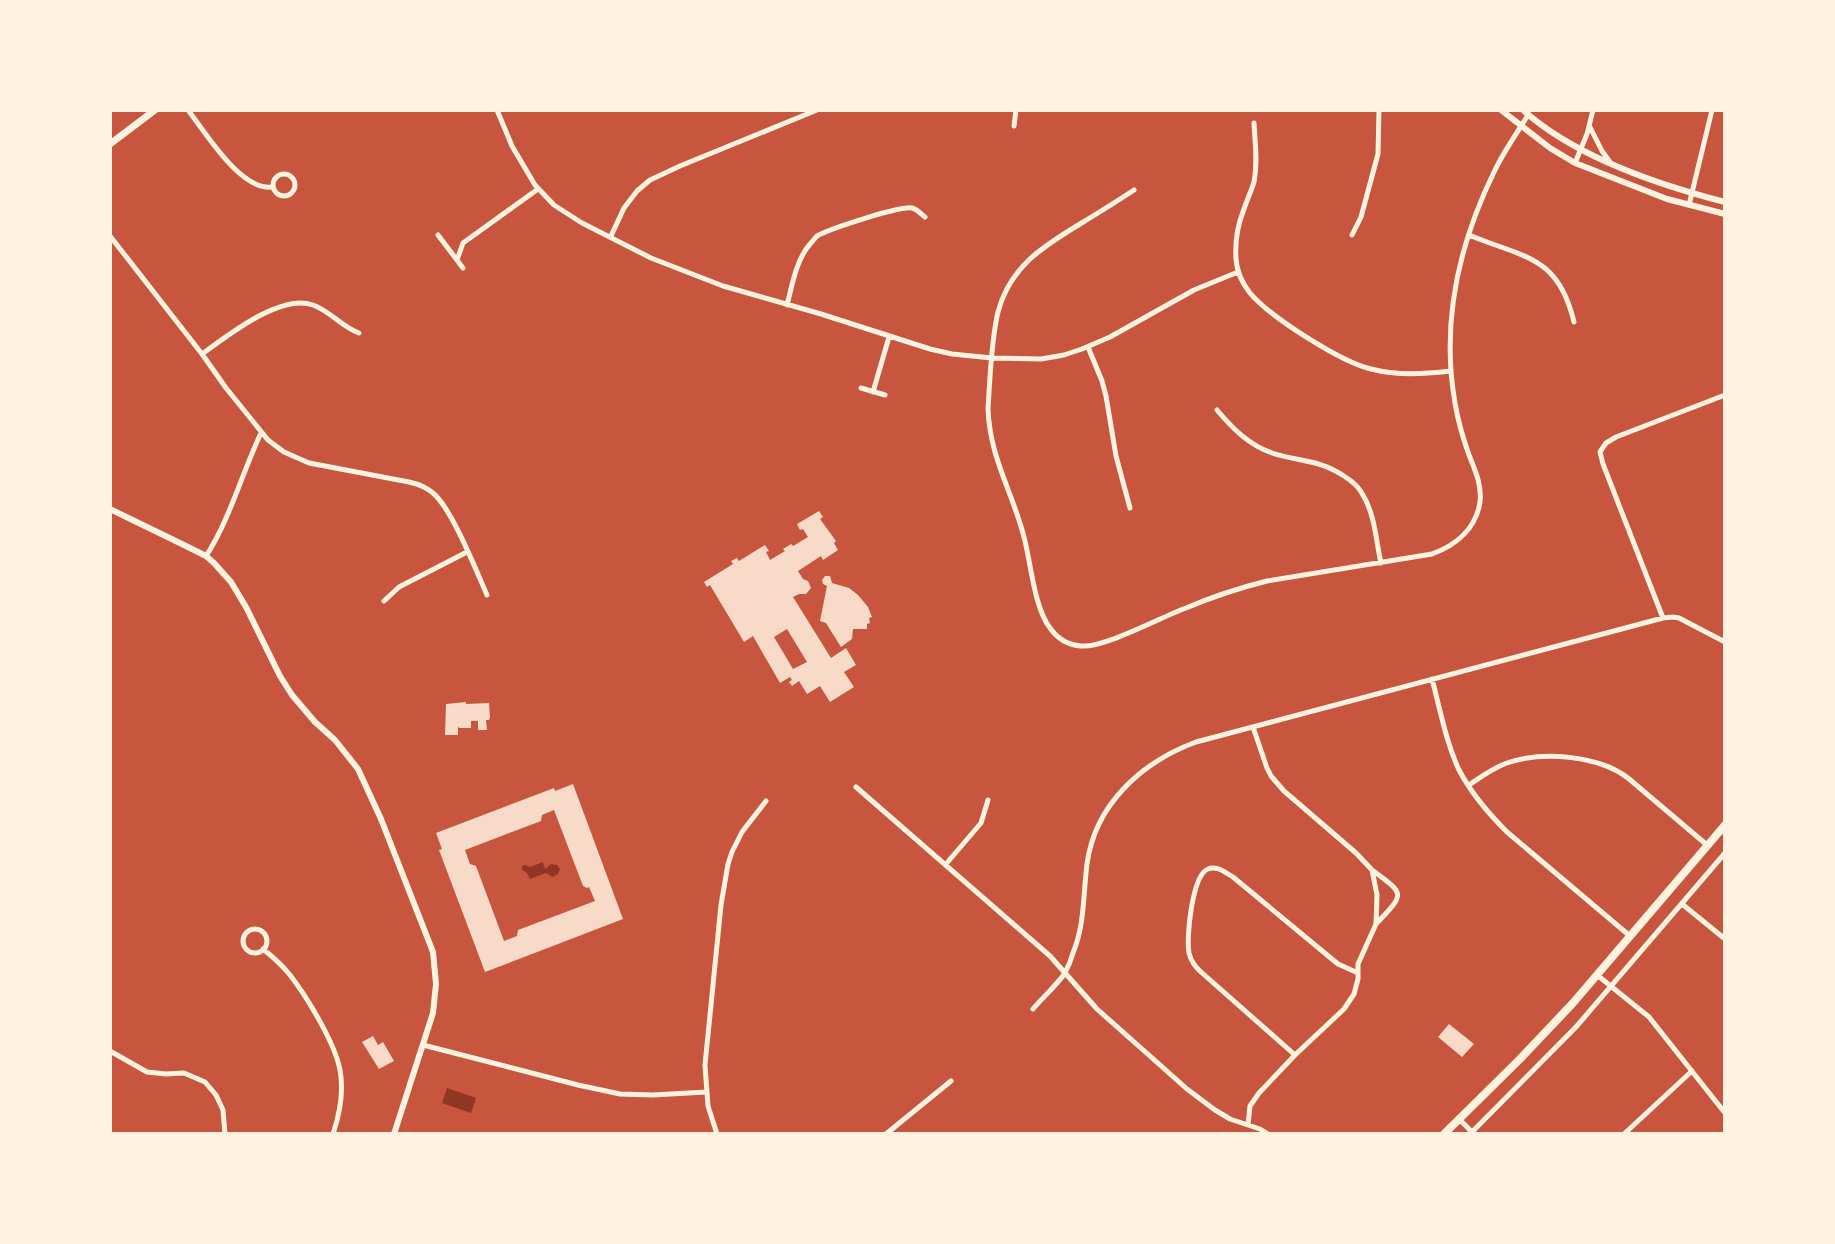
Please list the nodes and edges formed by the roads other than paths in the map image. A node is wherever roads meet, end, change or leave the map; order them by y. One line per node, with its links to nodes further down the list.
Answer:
1 (155, 110): 15 (main road)
2 (188, 110): 19 (street)
3 (497, 110): 20 (street)
4 (817, 110): 31 (street)
5 (1016, 110): 12 (street)
6 (1379, 110): 28 (street)
7 (1501, 110): 13 (street)
8 (1593, 110): 14 (street)
9 (1713, 110): 22 (street)
10 (1525, 112): 13 (street); 16 (street)
11 (1254, 123): 36 (street)
12 (1014, 126)
13 (1521, 126): 18 (street); 29 (street)
14 (1590, 127): 16 (street); 17 (street)
15 (110, 144)
16 (1581, 149): 17 (street); 18 (street)
17 (1610, 162): 22 (street)
18 (1575, 163): 24 (street)
19 (273, 187): 19 (street)
20 (538, 189): 31 (street); 33 (street)
21 (1134, 190): 43 (street)
22 (1692, 193): 23 (street); 24 (street)
23 (1725, 202)
24 (1689, 205): 25 (street)
25 (1725, 214)
26 (925, 217): 37 (street)
27 (438, 235): 32 (street)
28 (1352, 235)
29 (1469, 235): 38 (street); 44 (street)
30 (110, 236): 42 (street)
31 (611, 236): 37 (street)
32 (445, 242): 33 (street); 34 (street)
33 (463, 243): 34 (street)
34 (457, 260): 35 (street)
35 (463, 268)
36 (1238, 272): 41 (street); 44 (street)
37 (787, 305): 40 (street)
38 (1574, 322)
39 (359, 333): 42 (street)
40 (889, 337): 43 (street); 46 (street)
41 (1088, 347): 43 (street); 51 (street)
42 (202, 354): 50 (street)
43 (992, 358): 55 (street)
44 (1451, 371): 55 (street)
45 (861, 388): 46 (street)
46 (873, 392): 47 (street)
47 (885, 395)
48 (1725, 395): 58 (street)
49 (1217, 410): 55 (street)
50 (261, 433): 53 (street); 54 (street)
51 (1130, 508)
52 (110, 509): 54 (street)
53 (467, 552): 56 (street); 57 (street)
54 (206, 556): 81 (street)
55 (1381, 563)
56 (487, 595)
57 (384, 601)
58 (1663, 618): 59 (street); 60 (street)
59 (1725, 642)
60 (1432, 679): 61 (street); 62 (street)
61 (1253, 727): 70 (street); 76 (street)
62 (1469, 785): 67 (street); 73 (street)
63 (856, 787): 69 (street)
64 (988, 800): 69 (street)
65 (766, 801): 86 (street)
66 (1724, 829): 67 (main road)
67 (1707, 845): 73 (main road)
68 (1725, 853): 71 (street)
69 (946, 864): 76 (street)
70 (1372, 870): 72 (street); 72 (street)
71 (1682, 904): 74 (street); 79 (street)
72 (1376, 924): 77 (street)
73 (1630, 936): 78 (main road)
74 (1725, 939)
75 (263, 949): 75 (street); 91 (street)
76 (1065, 972): 80 (street); 89 (street)
77 (1358, 973): 83 (street); 83 (street)
78 (1597, 975): 79 (street); 88 (main road)
79 (1612, 986): 84 (street); 88 (street)
80 (1033, 1009)
81 (423, 1045): 86 (street); 92 (street)
82 (110, 1051): 90 (street)
83 (1295, 1055): 89 (street)
84 (1692, 1071): 87 (street); 97 (street)
85 (951, 1081): 94 (street)
86 (706, 1092): 93 (street)
87 (1725, 1114)
88 (1459, 1119): 96 (main road)
89 (1248, 1125): 95 (street)
90 (225, 1134)
91 (333, 1134)
92 (394, 1134)
93 (717, 1134)
94 (886, 1134)
95 (1268, 1134)
96 (1444, 1134)
97 (1624, 1134)

